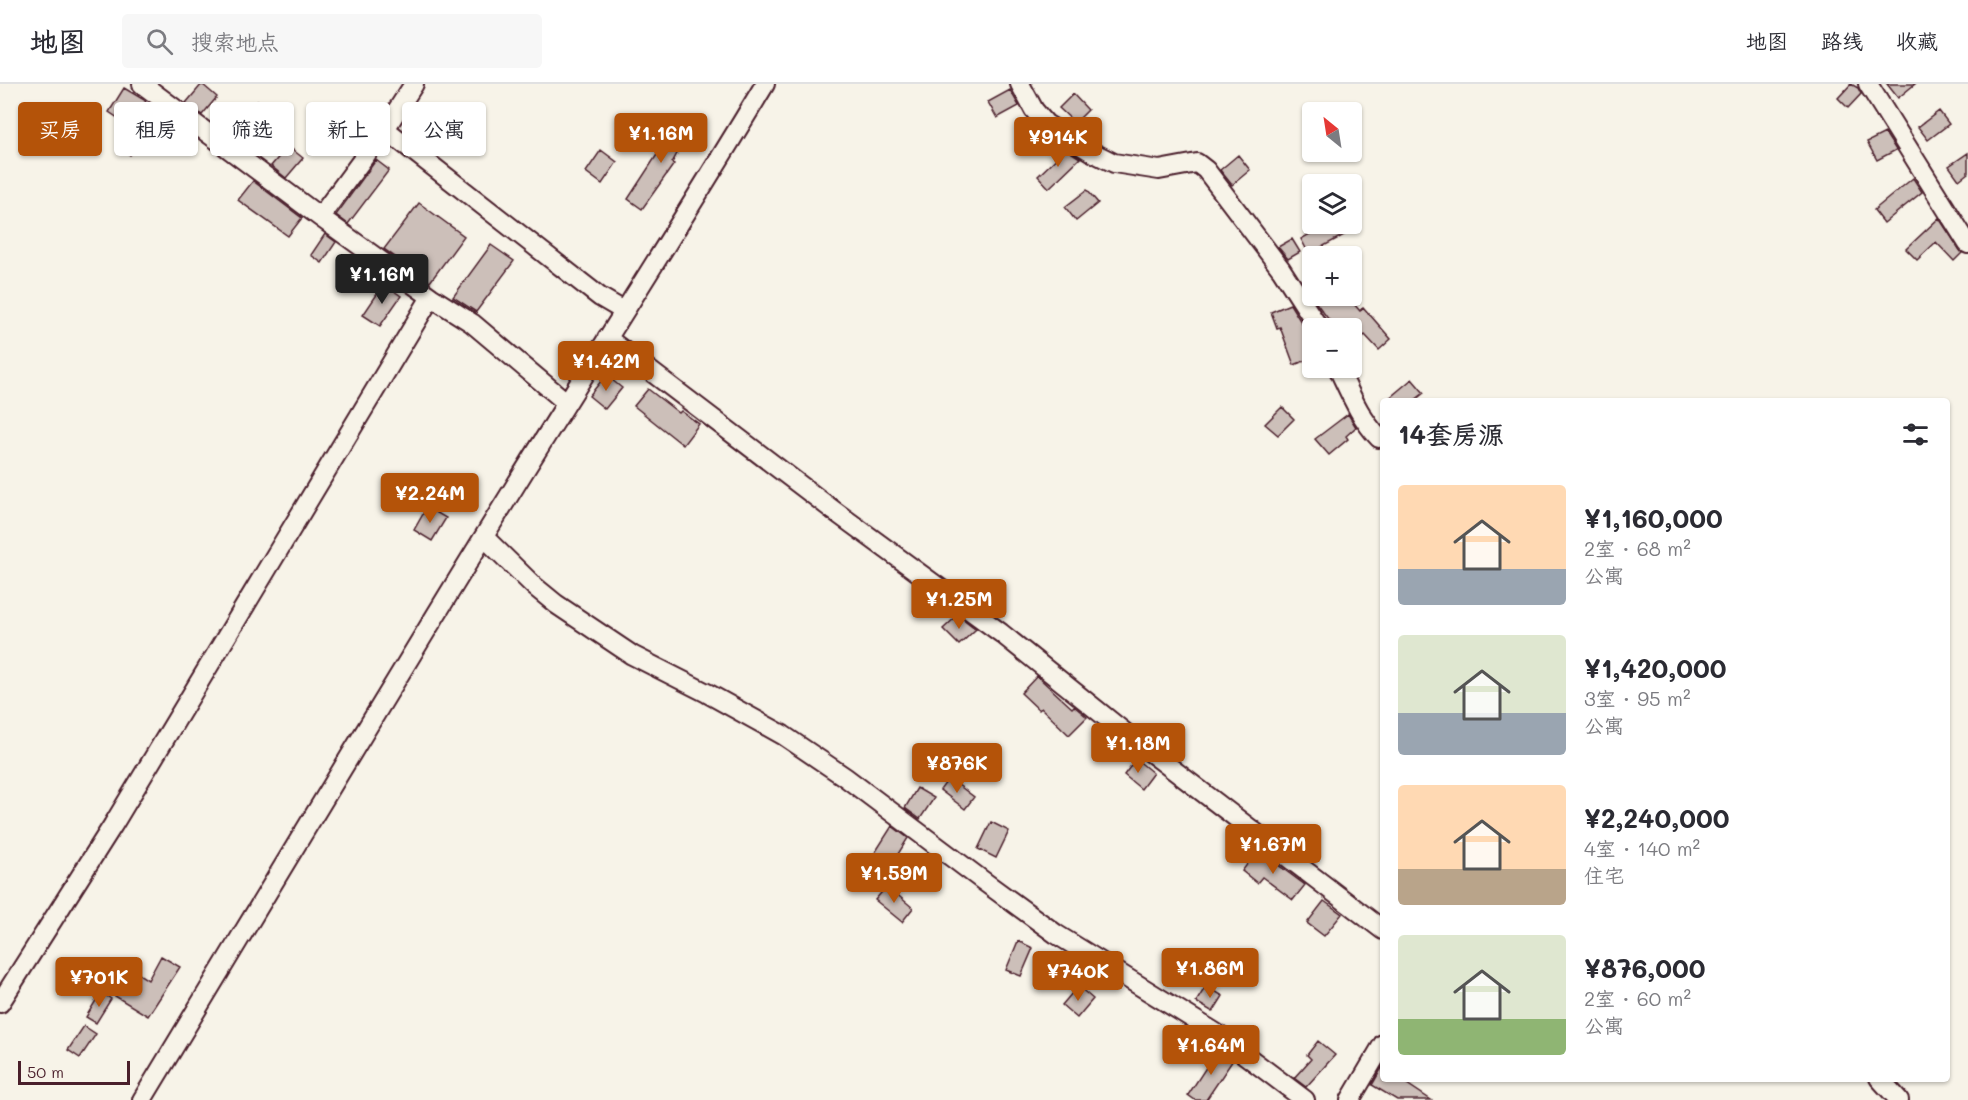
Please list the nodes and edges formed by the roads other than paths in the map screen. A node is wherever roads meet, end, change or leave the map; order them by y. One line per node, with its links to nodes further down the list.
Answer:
1 (142, 84): 9 (street)
2 (414, 84): 6 (street)
3 (765, 84): 12 (street)
4 (1020, 84): 13 (street)
5 (1868, 84): 10 (street)
6 (390, 121)
7 (390, 133): 12 (street)
8 (365, 156): 9 (street)
9 (320, 217): 11 (street)
10 (1968, 244)
11 (431, 297): 16 (street); 20 (street)
12 (624, 311): 14 (street)
13 (1313, 318)
14 (607, 338): 16 (street); 19 (street)
15 (1343, 378): 17 (street)
16 (567, 403): 18 (street)
17 (1380, 438)
18 (484, 537): 23 (street); 24 (street)
19 (1380, 928)
20 (0, 1003)
21 (1380, 1049): 25 (street)
22 (1883, 1082): 26 (street)
23 (141, 1100)
24 (1305, 1100)
25 (1350, 1100)
26 (1899, 1100)

